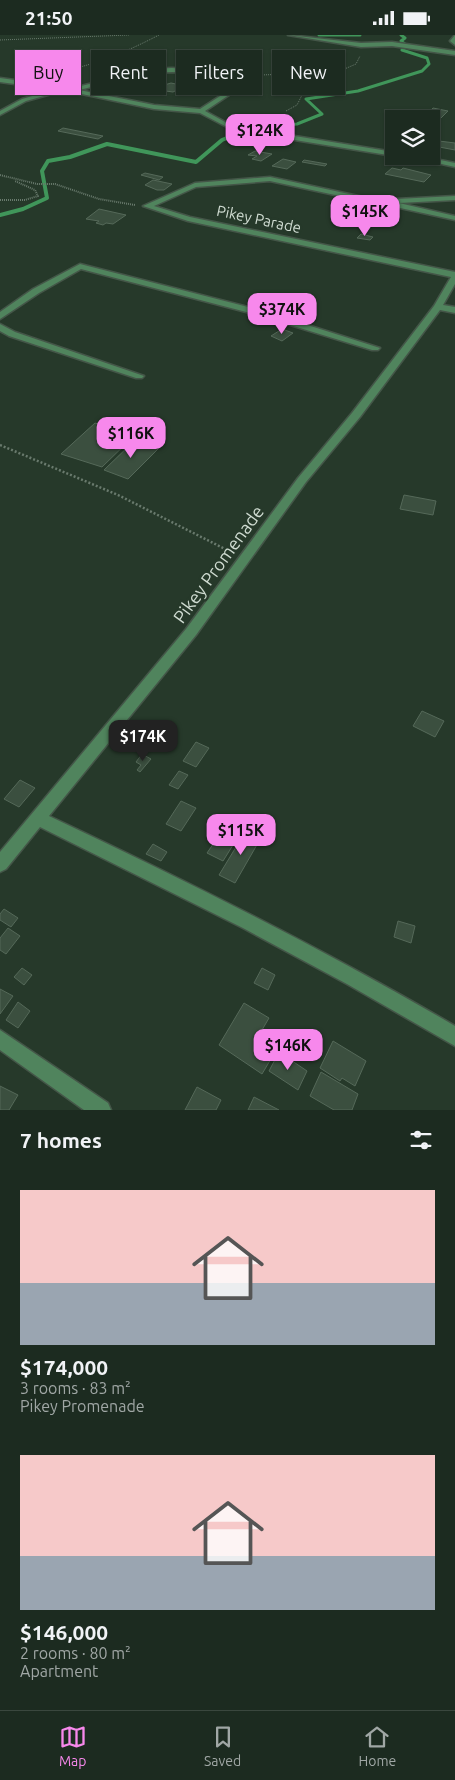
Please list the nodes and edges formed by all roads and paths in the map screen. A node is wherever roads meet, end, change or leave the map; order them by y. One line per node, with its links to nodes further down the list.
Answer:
1 (129, 35): 5 (path)
2 (159, 35): 9 (path)
3 (292, 35): 7 (street)
4 (455, 37): 6 (street)
5 (0, 40)
6 (455, 43)
7 (361, 45): 8 (street); 10 (path)
8 (455, 53)
9 (81, 67)
10 (345, 69)
11 (176, 70): 14 (street)
12 (0, 80): 13 (street)
13 (15, 82)
14 (81, 87)
15 (81, 92): 19 (street)
16 (36, 95): 21 (street)
17 (226, 95): 19 (street)
18 (299, 95): 20 (path)
19 (201, 111): 22 (street)
20 (286, 111)
21 (0, 113)
22 (385, 152)
23 (440, 162): 24 (street)
24 (455, 165)
25 (0, 175): 26 (path)
26 (6, 177): 28 (path); 30 (path)
27 (455, 198): 29 (street)
28 (0, 201)
29 (377, 202): 30 (street); 31 (street)
30 (147, 206): 32 (street, Pikey Parade)
31 (455, 217)
32 (455, 276): 33 (street, Pikey Promenade)
33 (438, 307): 34 (street); 40 (street, Pikey Promenade)
34 (455, 310)
35 (0, 316): 37 (street)
36 (0, 327): 38 (street)
37 (375, 348)
38 (139, 377)
39 (0, 445): 40 (path)
40 (244, 559): 41 (street, Pikey Promenade)
41 (37, 819): 42 (street, Pikey Promenade); 43 (street)
42 (0, 864)
43 (455, 1037)
44 (0, 1039): 45 (street)
45 (101, 1110)

